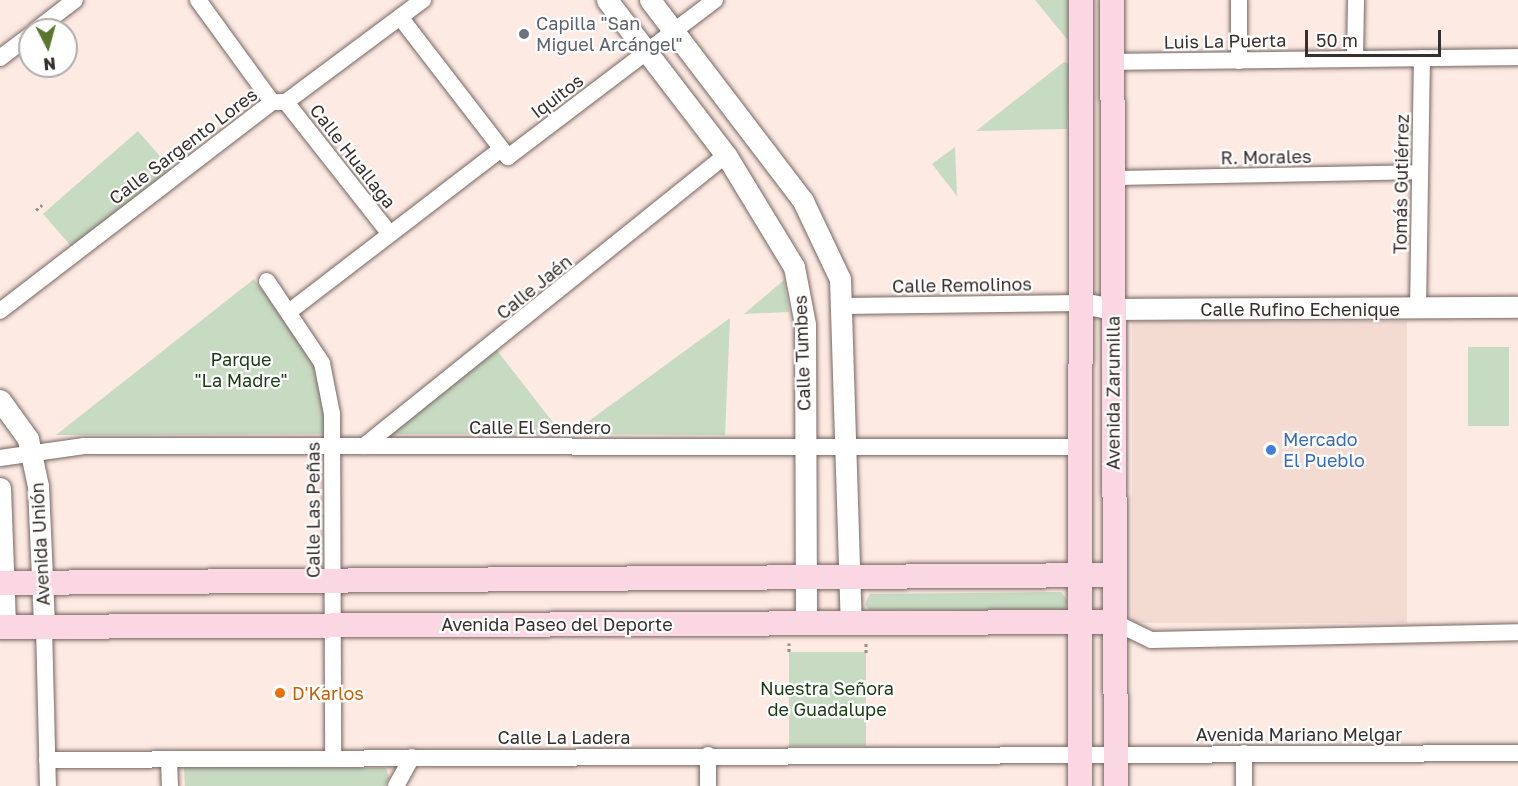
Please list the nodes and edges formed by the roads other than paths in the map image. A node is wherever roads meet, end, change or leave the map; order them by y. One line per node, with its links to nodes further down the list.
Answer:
1 (75, 0): 12 (street)
2 (198, 0): 22 (street, Calle Huallaga)
3 (423, 0): 11 (street, Calle Sargento Lores)
4 (607, 0): 15 (street, Calle Tumbes)
5 (650, 0): 13 (street)
6 (716, 0): 13 (street, Iquitos)
7 (1081, 0): 29 (main road, Avenida Zarumilla)
8 (1112, 0): 21 (main road, Avenida Zarumilla)
9 (1239, 0): 20 (street)
10 (1356, 0): 19 (street)
11 (400, 17): 22 (street, Calle Sargento Lores); 23 (street)
12 (52, 18)
13 (675, 32): 15 (street, Iquitos); 30 (street)
14 (18, 44): 17 (street)
15 (648, 53): 23 (street, Iquitos); 24 (street, Calle Tumbes)
16 (1518, 57): 18 (street, Luis La Puerta)
17 (0, 58)
18 (1422, 58): 19 (street, Luis La Puerta); 25 (street, Tomás Gutiérrez)
19 (1355, 59): 20 (street, Luis La Puerta)
20 (1239, 61): 21 (street, Luis La Puerta)
21 (1112, 62): 26 (main road, Avenida Zarumilla)
22 (279, 102): 27 (street, Calle Huallaga); 34 (street, Calle Sargento Lores)
23 (505, 153): 27 (street, Iquitos)
24 (726, 155): 38 (street, Calle Jaén); 39 (street, Calle Tumbes)
25 (1420, 172): 26 (street, R. Morales); 33 (street, Tomás Gutiérrez)
26 (1111, 178): 32 (main road, Avenida Zarumilla)
27 (390, 234): 35 (street, Iquitos)
28 (267, 281): 35 (street, Calle Las Peñas)
29 (1082, 303): 30 (street, Calle Remolinos); 32 (street, Calle Rufino Echenique); 41 (main road, Avenida Zarumilla)
30 (843, 306): 40 (street)
31 (1518, 307): 33 (street, Calle Rufino Echenique)
32 (1113, 309): 33 (street, Calle Rufino Echenique); 45 (main road, Avenida Zarumilla)
33 (1418, 310)
34 (0, 311)
35 (290, 311): 37 (street, Calle Las Peñas)
36 (0, 400): 42 (street, Avenida Unión)
37 (332, 446): 38 (street, Calle El Sendero); 42 (street, Calle El Sendero); 49 (street, Calle Las Peñas)
38 (364, 446): 39 (street, Calle El Sendero)
39 (805, 446): 40 (street, Calle El Sendero); 48 (street, Calle Tumbes)
40 (846, 447): 41 (street, Calle El Sendero); 47 (street)
41 (1082, 447): 46 (main road, Avenida Zarumilla)
42 (31, 451): 43 (street, Calle El Sendero); 51 (street, Avenida Unión)
43 (0, 458)
44 (0, 488): 50 (street, Avenida Unión)
45 (1113, 575): 46 (main road); 53 (main road, Avenida Zarumilla)
46 (1082, 576): 47 (main road); 52 (main road, Avenida Zarumilla)
47 (850, 578): 48 (main road); 55 (street)
48 (806, 579): 49 (main road); 54 (street, Calle Tumbes)
49 (332, 582): 51 (main road); 56 (street, Calle Las Peñas)
50 (2, 583): 51 (main road); 58 (street, Avenida Unión)
51 (44, 583): 57 (street, Avenida Unión)
52 (1082, 622): 53 (main road, Avenida Paseo del Deporte); 55 (main road, Avenida Paseo del Deporte); 60 (main road, Avenida Zarumilla)
53 (1114, 622): 59 (street); 61 (main road, Avenida Zarumilla)
54 (806, 623): 55 (main road, Avenida Paseo del Deporte); 56 (main road, Avenida Paseo del Deporte)
55 (851, 623)
56 (332, 625): 57 (main road, Avenida Paseo del Deporte); 66 (street, Calle Las Peñas)
57 (44, 626): 58 (main road, Avenida Paseo del Deporte); 68 (street)
58 (3, 627)
59 (1518, 632)
60 (1080, 753): 61 (street, Avenida Mariano Melgar); 64 (street, Calle La Ladera); 73 (main road, Avenida Zarumilla)
61 (1116, 753): 62 (street, Avenida Mariano Melgar); 74 (main road, Avenida Zarumilla)
62 (1244, 753): 63 (street, Avenida Mariano Melgar); 75 (street)
63 (1518, 753)
64 (708, 755): 65 (street, Calle La Ladera); 72 (street)
65 (412, 757): 66 (street, Calle La Ladera); 71 (street)
66 (333, 758): 67 (street, Calle La Ladera)
67 (169, 759): 68 (street, Calle La Ladera); 70 (street)
68 (47, 760): 69 (street)
69 (48, 786)
70 (170, 786)
71 (396, 786)
72 (708, 786)
73 (1080, 786)
74 (1116, 786)
75 (1244, 786)

